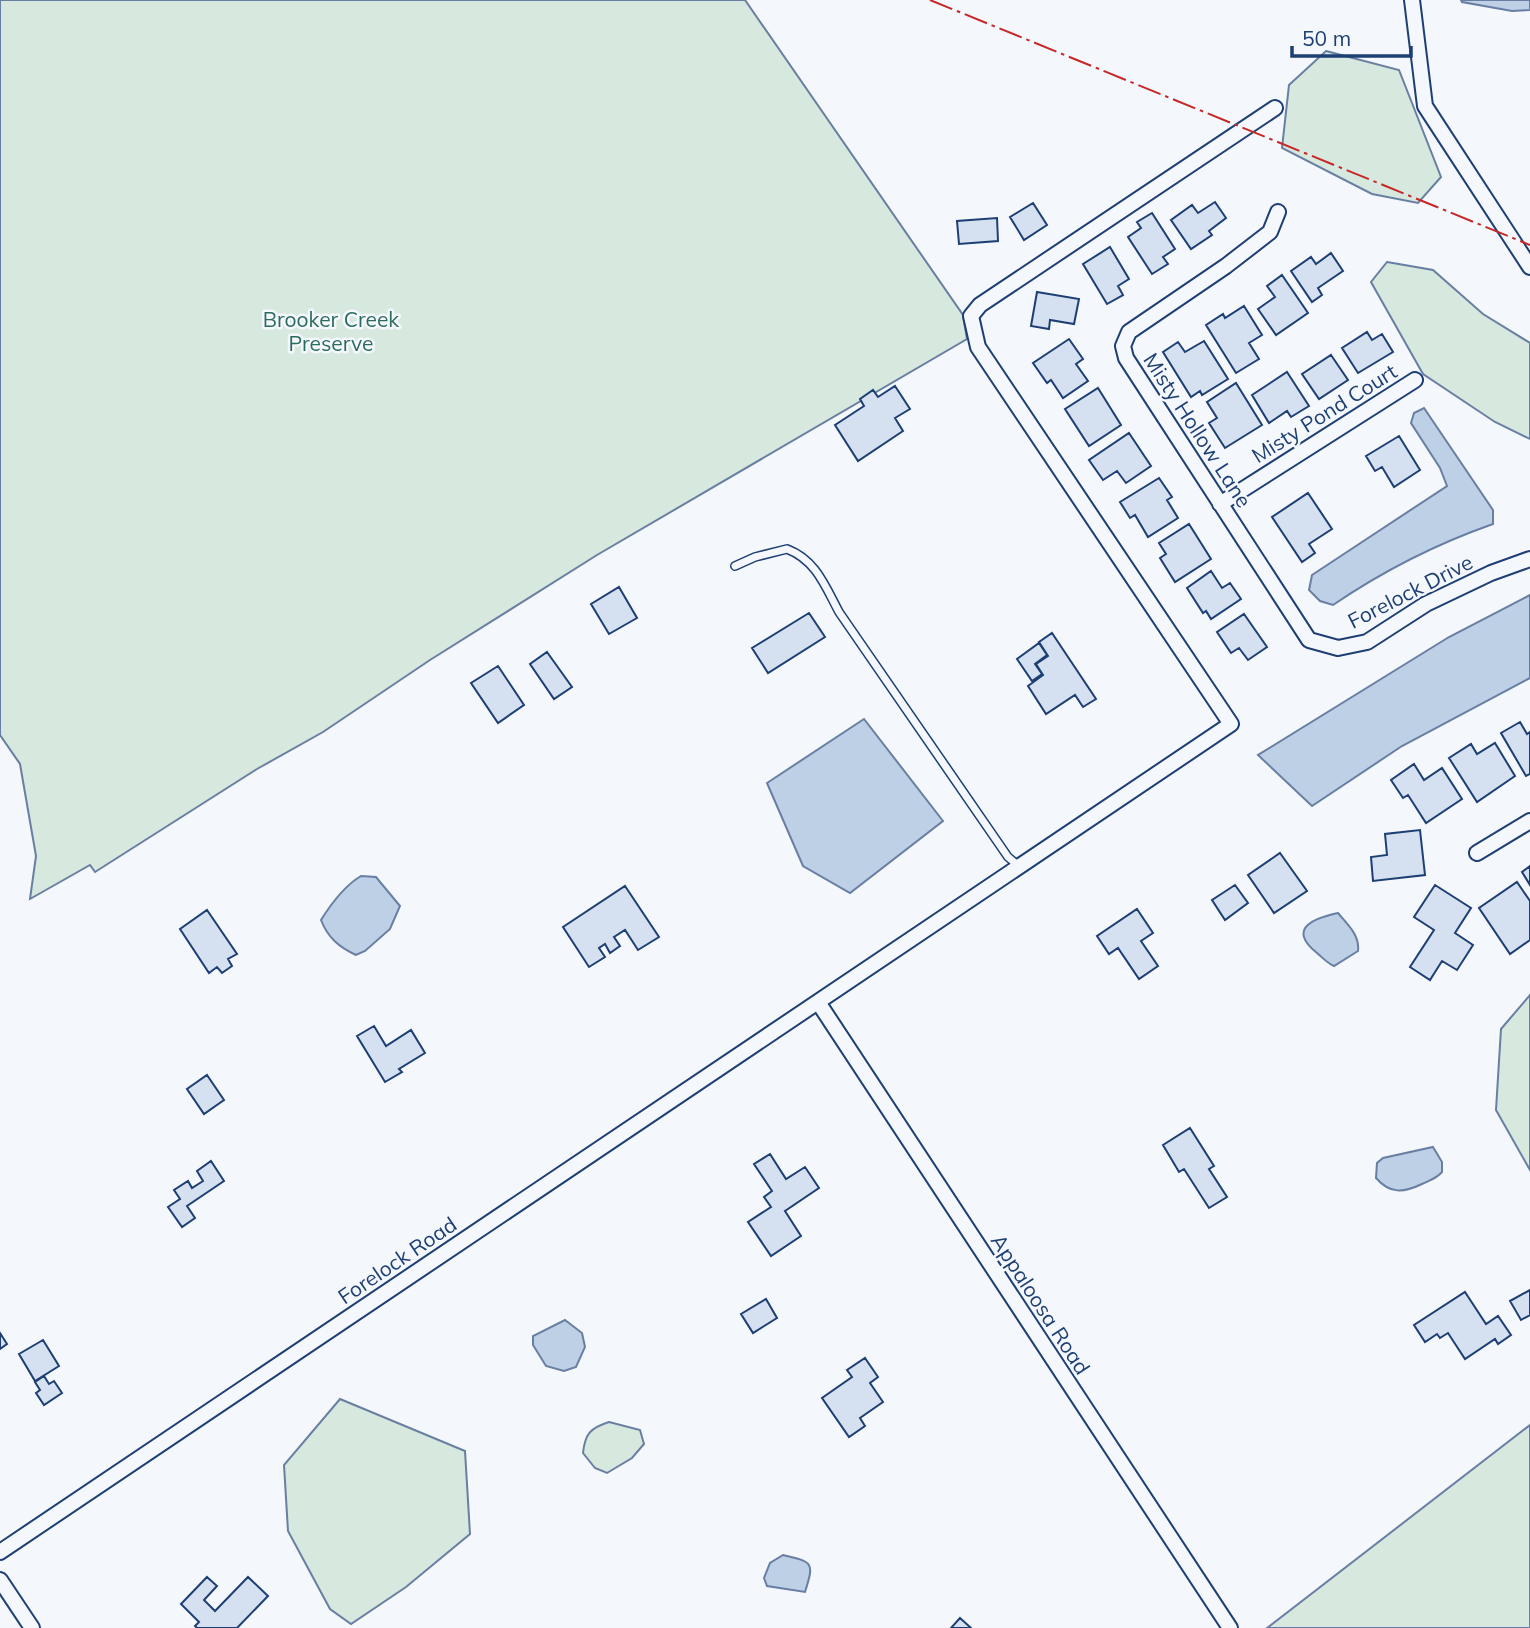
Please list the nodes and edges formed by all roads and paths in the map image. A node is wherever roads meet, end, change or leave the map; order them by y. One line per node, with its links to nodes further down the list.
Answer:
1 (1412, 0): 4 (street)
2 (1275, 108): 12 (street, Forelock Road)
3 (1278, 212): 6 (street, Misty Hollow Lane)
4 (1530, 267)
5 (1415, 380): 6 (street, Misty Pond Court)
6 (1220, 504): 9 (street, Misty Hollow Lane)
7 (1530, 559): 9 (street, Forelock Drive)
8 (735, 566): 12 (lane)
9 (1309, 640)
10 (1530, 821): 11 (street)
11 (1477, 853)
12 (1019, 867): 13 (street, Forelock Road)
13 (818, 1002): 14 (street, Forelock Road); 17 (street, Appaloosa Road)
14 (0, 1552)
15 (0, 1580): 16 (street)
16 (32, 1628)
17 (1230, 1628)

